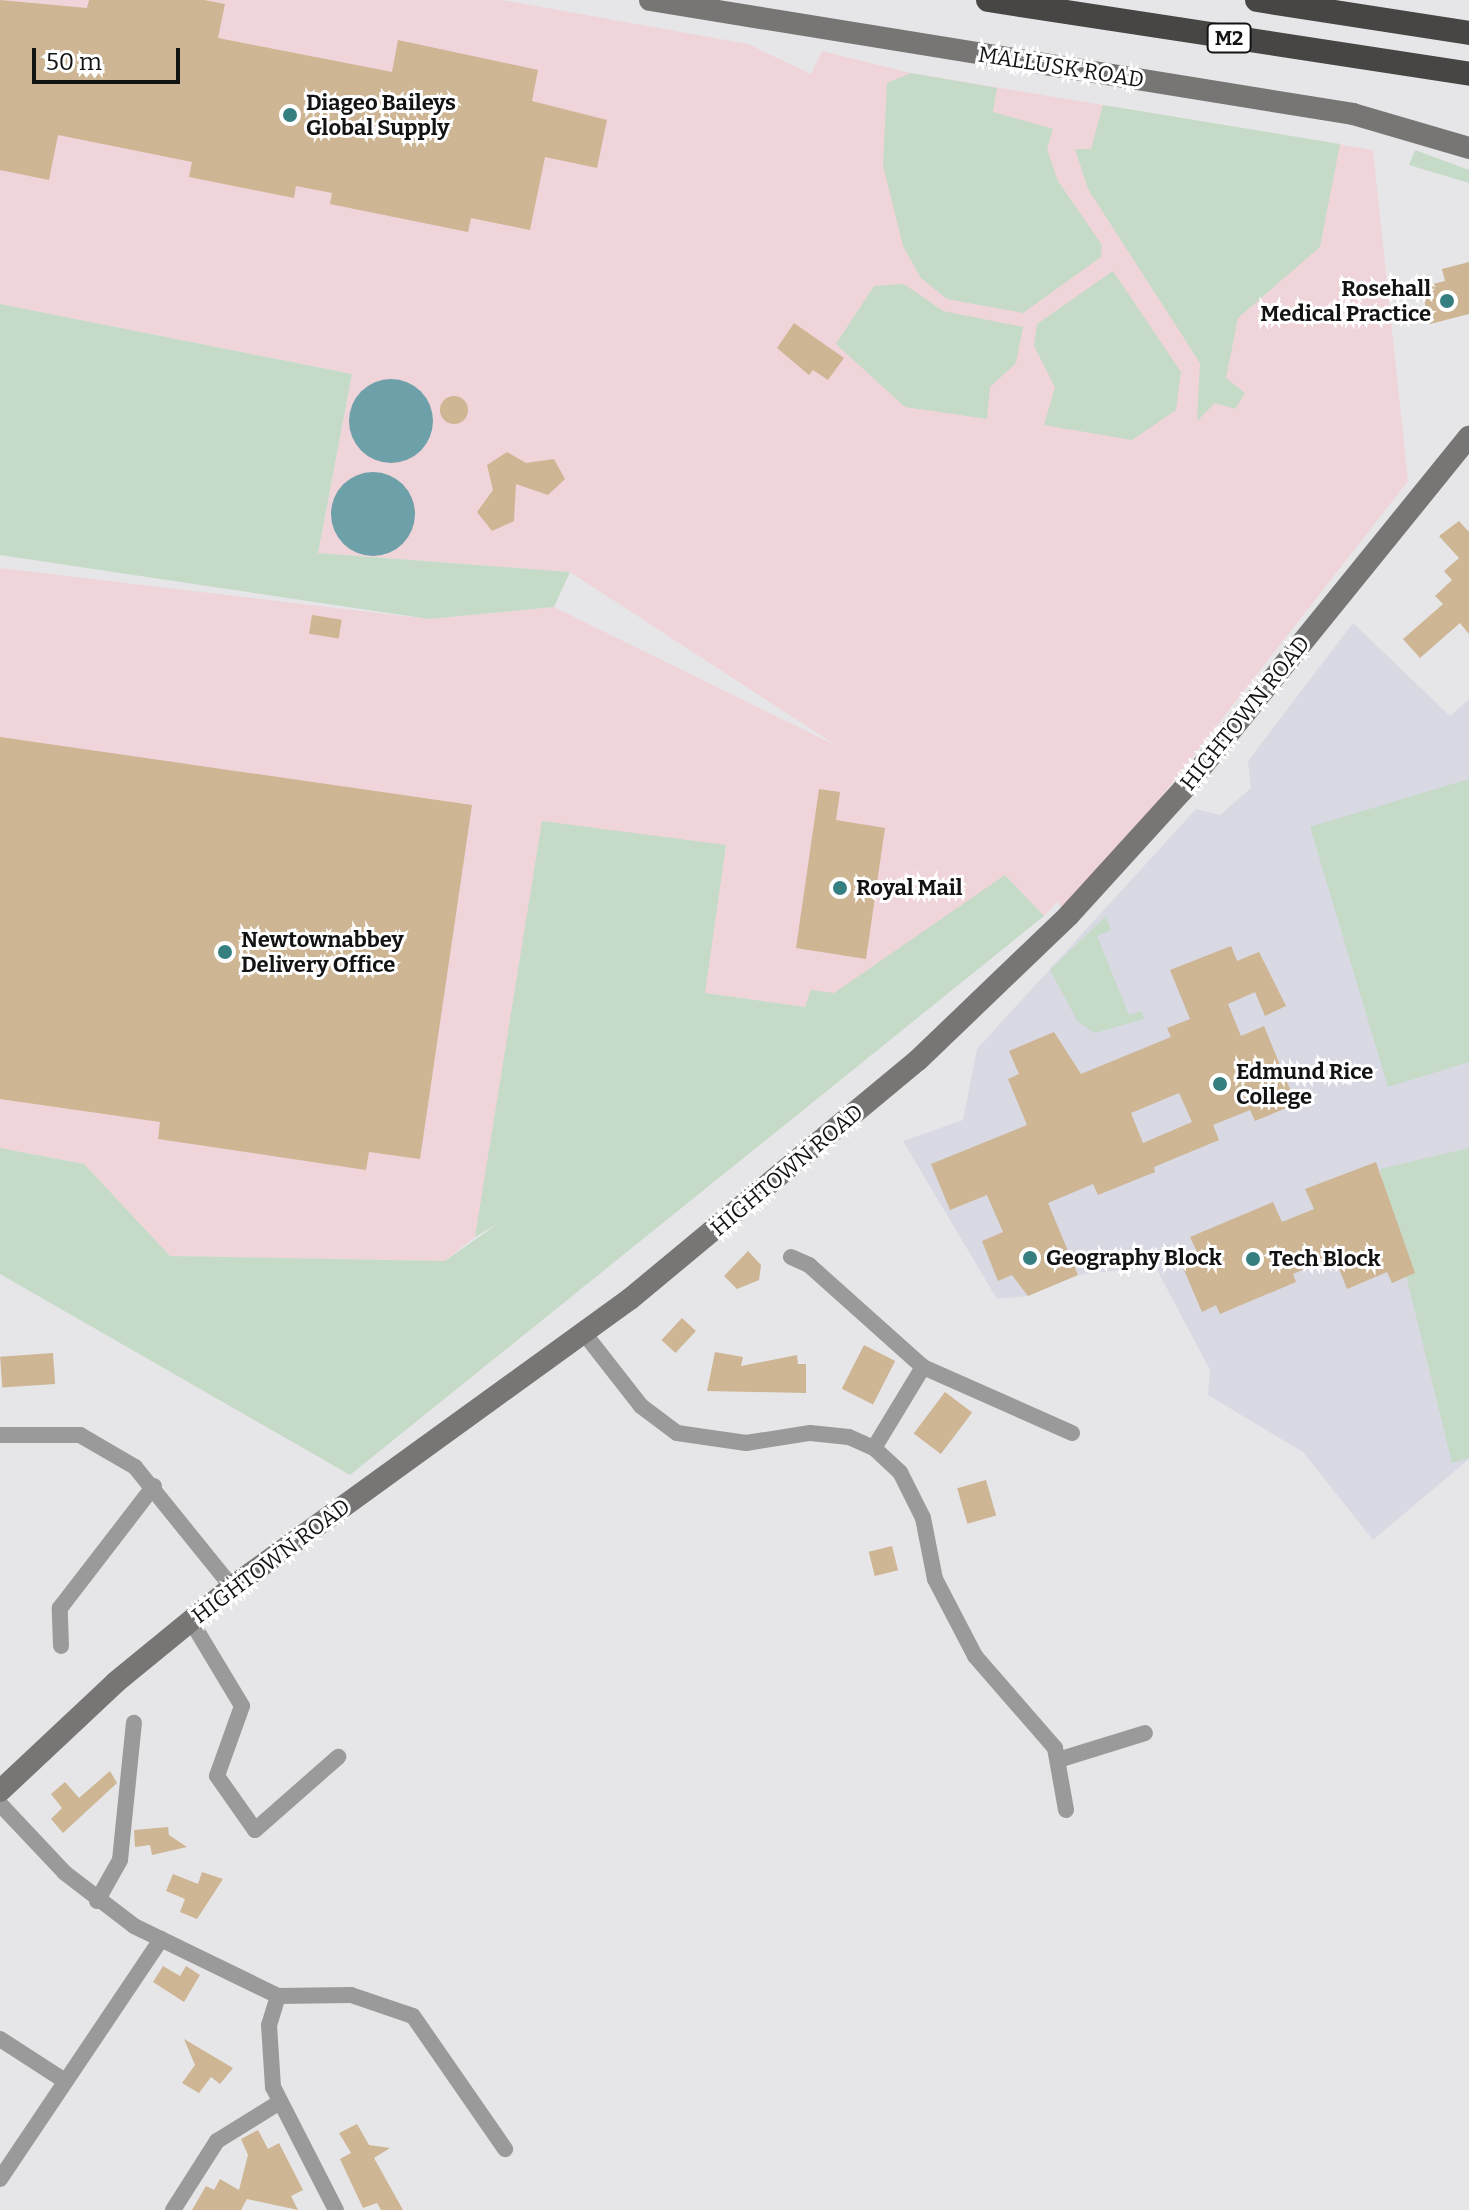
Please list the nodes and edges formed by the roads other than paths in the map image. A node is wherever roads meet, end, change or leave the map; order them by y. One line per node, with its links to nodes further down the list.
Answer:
1 (650, 0): 6 (main road, MALLUSK ROAD)
2 (988, 0): 5 (highway, M2)
3 (1257, 0): 4 (highway, M2)
4 (1469, 33)
5 (1469, 74)
6 (1469, 148)
7 (1469, 437): 9 (main road, HIGHTOWN ROAD)
8 (791, 1257): 10 (street)
9 (584, 1333): 13 (street); 15 (main road, HIGHTOWN ROAD)
10 (923, 1367): 11 (street); 13 (street)
11 (1072, 1433)
12 (0, 1435): 14 (street)
13 (874, 1448): 21 (street)
14 (154, 1486): 15 (street); 17 (street)
15 (232, 1587): 16 (main road, HIGHTOWN ROAD)
16 (191, 1621): 20 (street); 22 (main road, HIGHTOWN ROAD)
17 (61, 1646)
18 (134, 1723): 25 (street)
19 (1145, 1733): 21 (street)
20 (338, 1757)
21 (1058, 1760): 24 (street)
22 (0, 1791)
23 (0, 1804): 25 (street)
24 (1066, 1810)
25 (97, 1901): 26 (street)
26 (161, 1939): 27 (street); 29 (street)
27 (278, 1996): 30 (street); 31 (street)
28 (0, 2039): 29 (street)
29 (65, 2081): 32 (street)
30 (280, 2102): 33 (street); 34 (street)
31 (505, 2149)
32 (0, 2179)
33 (173, 2210)
34 (336, 2210)

